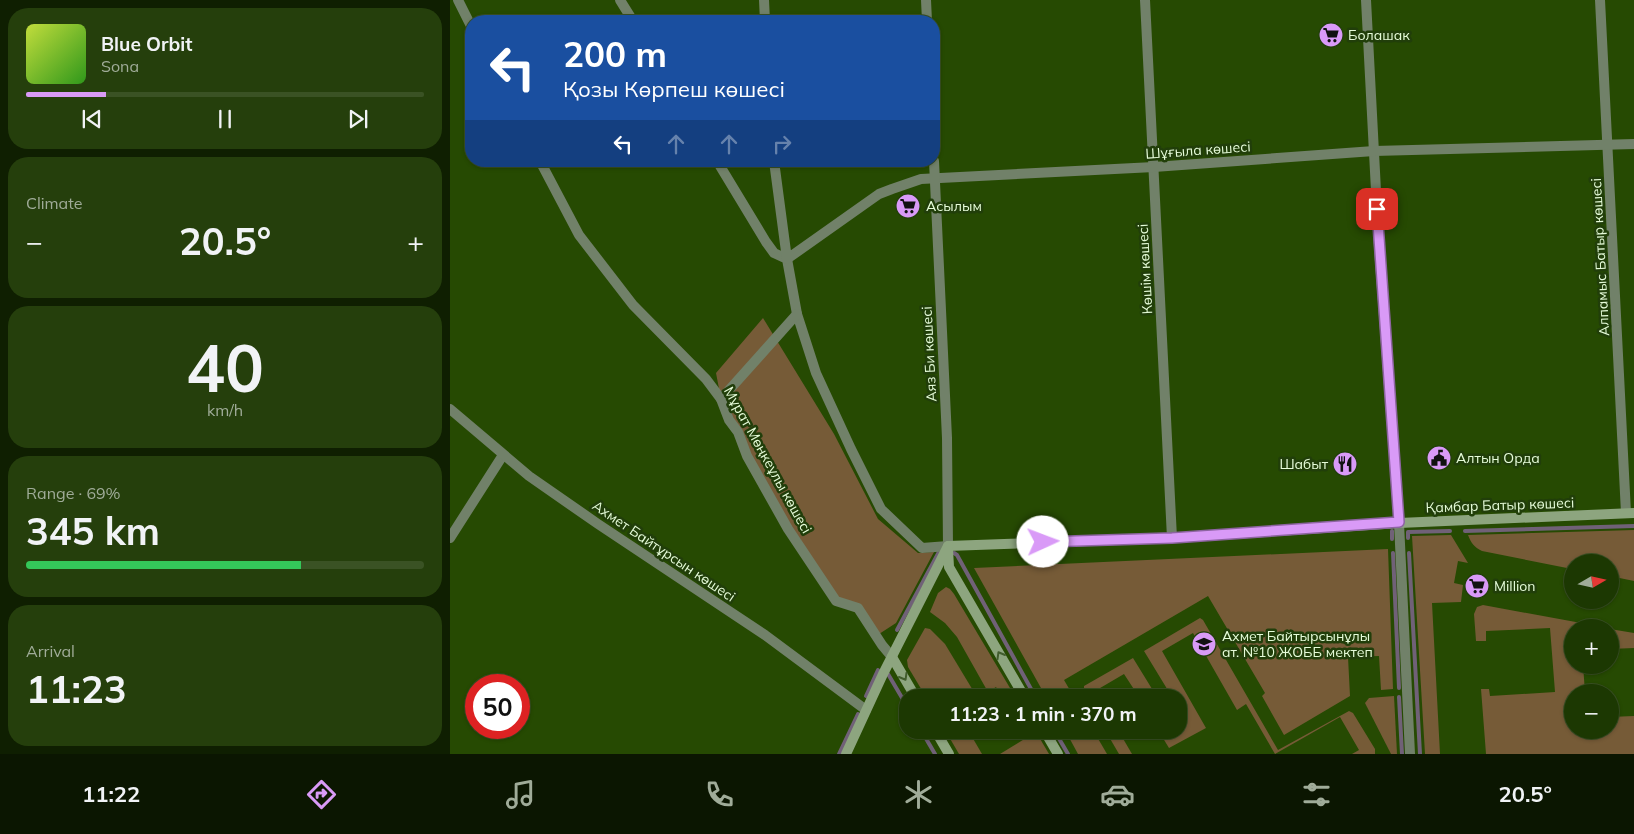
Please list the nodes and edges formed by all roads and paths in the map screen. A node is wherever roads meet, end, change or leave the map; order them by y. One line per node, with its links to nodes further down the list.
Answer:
1 (458, 0): 8 (street)
2 (620, 0): 9 (street)
3 (764, 0): 10 (street)
4 (926, 0): 11 (street)
5 (1145, 0): 19 (street, Көшім көшесі)
6 (1366, 0): 14 (street)
7 (1600, 0): 13 (street, Алпамыс Батыр көшесі)
8 (466, 15)
9 (629, 15)
10 (765, 15)
11 (927, 15)
12 (1634, 144): 13 (street, Шұғыла көшесі)
13 (1607, 146): 14 (street, Шұғыла көшесі); 26 (street, Алпамыс Батыр көшесі)
14 (1374, 151): 19 (street, Шұғыла көшесі); 27 (street)
15 (543, 167): 23 (street, Мұрат Мөңкеұлы көшесі)
16 (721, 167): 21 (street)
17 (775, 167): 21 (street)
18 (934, 167): 20 (street, Аяз Би көшесі)
19 (1154, 167): 20 (street, Шұғыла көшесі); 29 (street, Көшім көшесі)
20 (934, 178): 21 (street, Шұғыла көшесі); 30 (street, Аяз Би көшесі)
21 (787, 259): 22 (street)
22 (797, 314): 23 (street); 30 (street)
23 (720, 399): 33 (street, Мұрат Мөңкеұлы көшесі)
24 (450, 409): 25 (street, Ахмет Байтұрсын көшесі)
25 (504, 455): 28 (street); 36 (street, Ахмет Байтұрсын көшесі)
26 (1630, 513): 27 (main road, Қамбар Батыр көшесі)
27 (1399, 522): 29 (main road, Қамбар Батыр көшесі); 42 (street)
28 (450, 538)
29 (1172, 538): 30 (main road, Қамбар Батыр көшесі)
30 (948, 546): 31 (main road); 32 (main road)
31 (933, 575): 32 (main road); 33 (main road)
32 (957, 580): 35 (main road, one-way to 32)
33 (892, 657): 34 (main road, Мұрат Мөңкеұлы көшесі, one-way to 34); 36 (main road)
34 (911, 689)
35 (1020, 689)
36 (866, 710): 39 (main road)
37 (940, 739): 40 (main road)
38 (1049, 739): 41 (main road)
39 (846, 754)
40 (949, 754)
41 (1058, 754)
42 (1410, 754)

